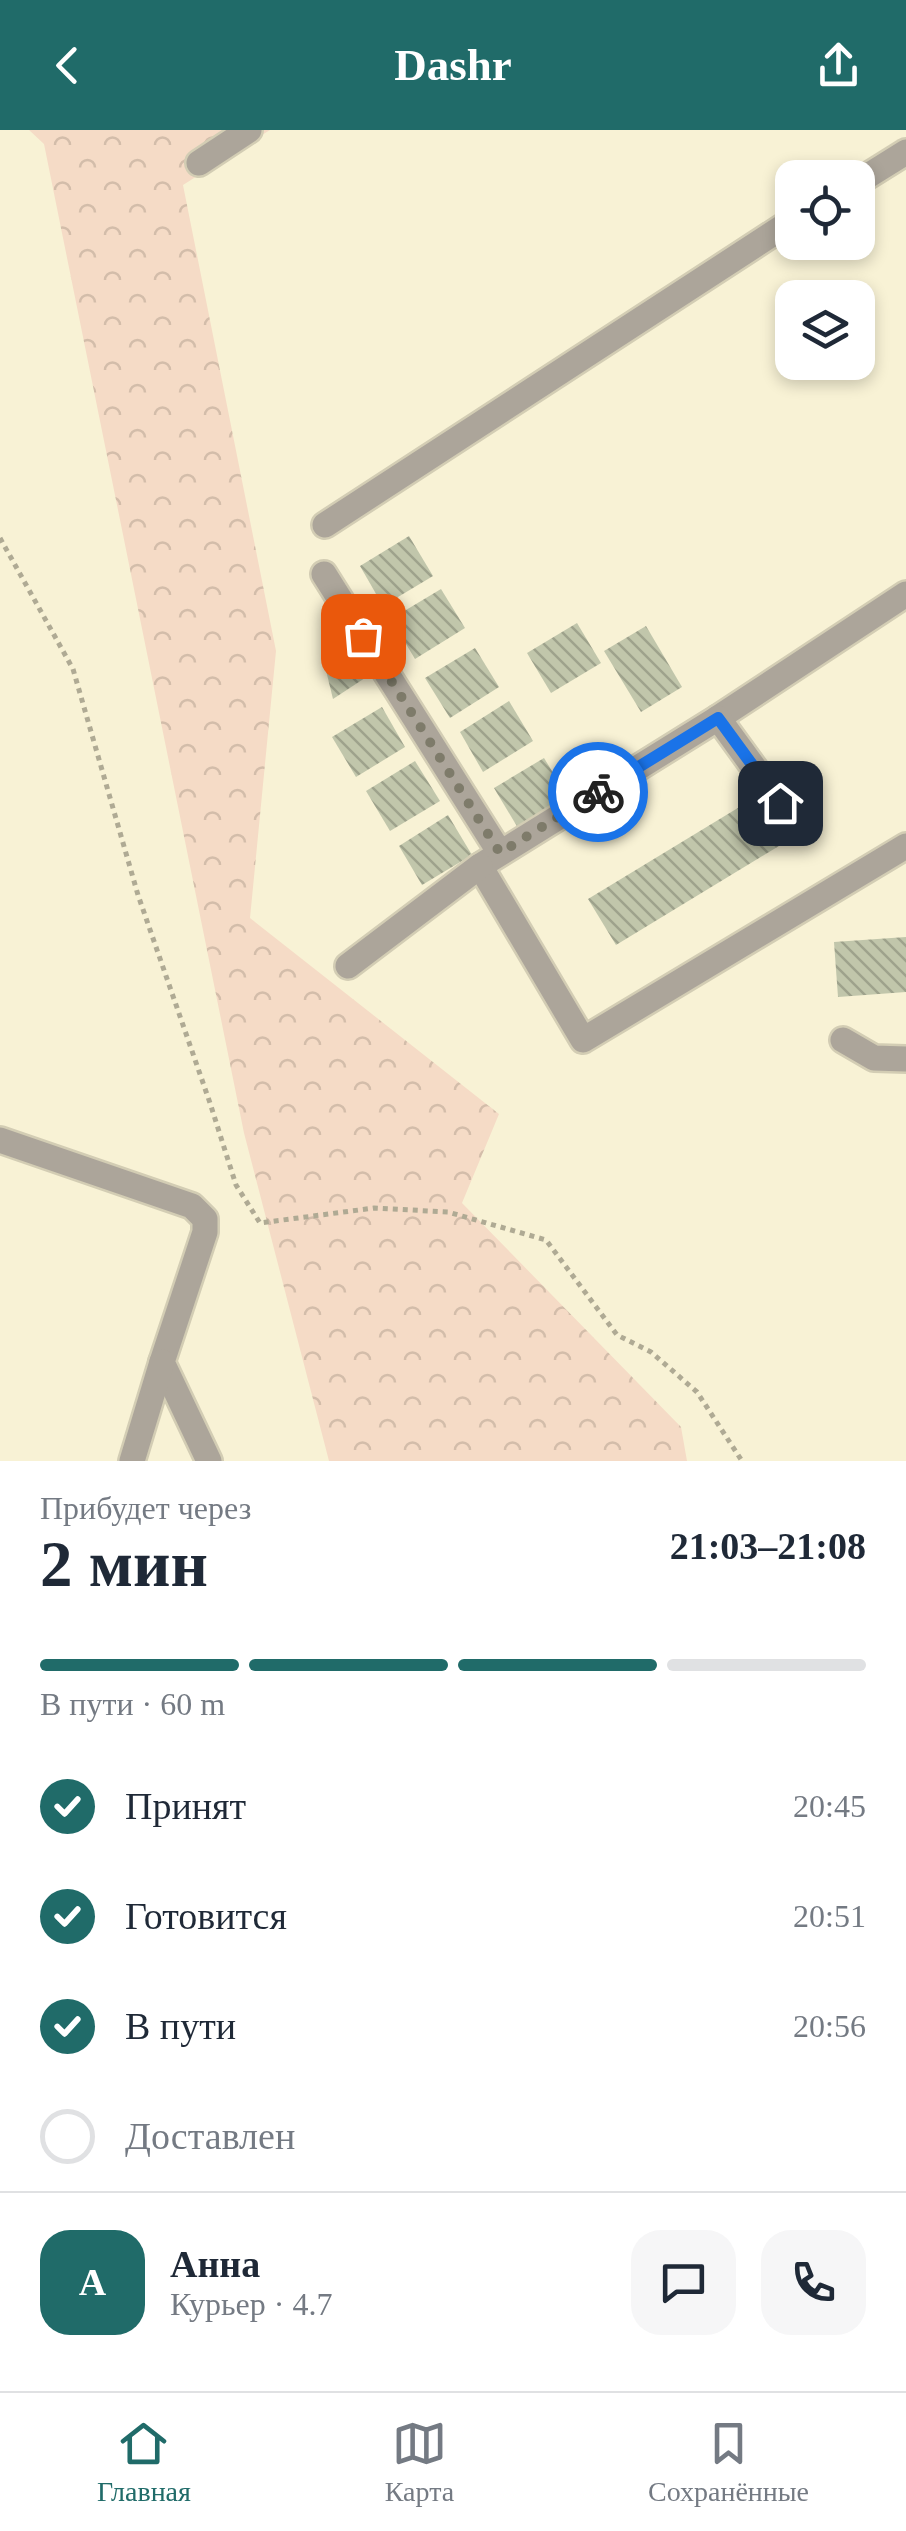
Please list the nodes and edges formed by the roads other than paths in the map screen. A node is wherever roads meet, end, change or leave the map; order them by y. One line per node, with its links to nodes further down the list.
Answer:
1 (249, 130): 3 (street)
2 (906, 152): 4 (street)
3 (199, 162)
4 (875, 171)
5 (775, 232): 6 (street)
6 (325, 524)
7 (324, 574): 12 (street)
8 (906, 594): 9 (street)
9 (718, 718): 10 (street); 12 (street)
10 (800, 831)
11 (906, 846): 12 (street)
12 (490, 868): 13 (street)
13 (348, 966)
14 (843, 1040): 15 (street)
15 (906, 1059)
16 (0, 1140): 17 (street)
17 (162, 1362): 18 (street); 19 (street)
18 (132, 1461)
19 (209, 1461)

